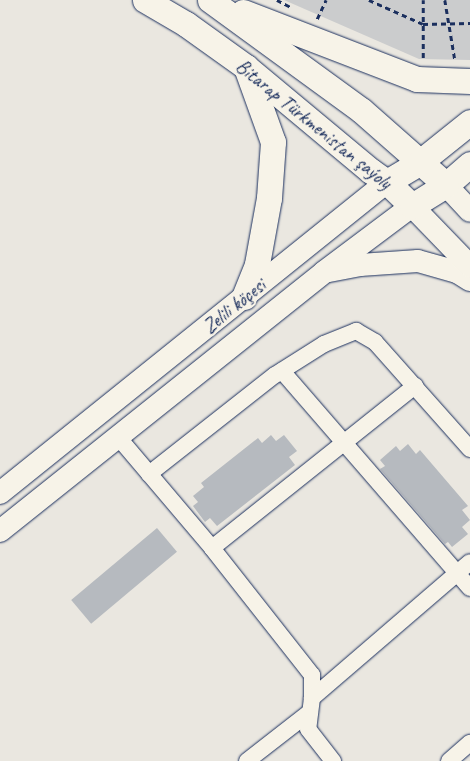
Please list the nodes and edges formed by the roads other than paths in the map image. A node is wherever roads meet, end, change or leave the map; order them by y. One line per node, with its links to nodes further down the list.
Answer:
1 (145, 0): 3 (main road, Bitarap Türkmenistan şaýoly)
2 (212, 0): 4 (main road); 6 (main road, Bitarap Türkmenistan şaýoly)
3 (246, 67): 8 (main road, Bitarap Türkmenistan şaýoly); 15 (main road)
4 (463, 73)
5 (470, 122): 6 (main road, Zelili köçesi)
6 (420, 162): 8 (main road, Zelili köçesi); 9 (main road, Bitarap Türkmenistan şaýoly)
7 (470, 164): 9 (main road, Zelili köçesi)
8 (387, 182): 10 (main road, Bitarap Türkmenistan şaýoly); 15 (main road, Zelili köçesi)
9 (446, 185): 10 (main road, Zelili köçesi); 11 (main road, Bitarap Türkmenistan şaýoly)
10 (412, 206): 12 (main road, Bitarap Türkmenistan şaýoly); 13 (main road, Zelili köçesi)
11 (470, 211)
12 (470, 266)
13 (324, 272): 14 (main road); 18 (main road, Zelili köçesi)
14 (470, 280)
15 (244, 297): 22 (main road, Zelili köçesi)
16 (282, 371): 17 (street); 19 (street); 21 (street)
17 (415, 386): 19 (street); 20 (street)
18 (118, 437): 21 (street); 23 (main road, Zelili köçesi)
19 (344, 442): 24 (street); 26 (street)
20 (470, 449)
21 (149, 474): 24 (street)
22 (0, 493)
23 (0, 531)
24 (212, 548): 28 (street)
25 (470, 562): 26 (street)
26 (457, 573): 27 (street); 28 (street)
27 (470, 588)
28 (311, 705): 30 (street); 31 (street)
29 (470, 743): 32 (street)
30 (247, 761)
31 (333, 761)
32 (449, 761)

